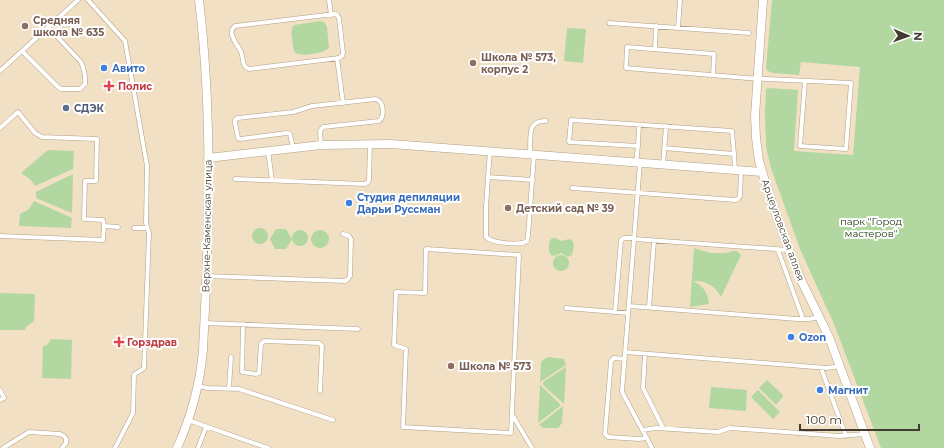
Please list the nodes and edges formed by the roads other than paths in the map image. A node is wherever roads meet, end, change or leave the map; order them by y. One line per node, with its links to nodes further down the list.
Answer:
1 (78, 0): 10 (lane)
2 (88, 0): 48 (lane)
3 (200, 0): 34 (street, Верхне-Каменская улица)
4 (329, 0): 7 (lane)
5 (680, 0): 11 (lane)
6 (764, 0): 18 (street, Арцеуловская аллея)
7 (331, 15): 15 (lane); 15 (lane)
8 (609, 23): 9 (lane)
9 (656, 26): 11 (lane); 13 (lane)
10 (48, 27): 14 (lane); 14 (lane)
11 (678, 28): 12 (lane)
12 (749, 33)
13 (655, 49): 17 (lane); 17 (lane)
14 (22, 51): 16 (lane)
15 (337, 58): 20 (lane)
16 (0, 71)
17 (713, 75): 18 (lane)
18 (757, 78): 19 (lane); 38 (street, Арцеуловская аллея)
19 (805, 81): 19 (lane)
20 (342, 103): 26 (lane); 28 (lane)
21 (546, 121): 33 (lane)
22 (639, 125): 23 (lane); 27 (lane); 27 (lane)
23 (666, 126): 29 (lane); 32 (lane)
24 (0, 128): 45 (lane)
25 (370, 144): 26 (street); 31 (street); 41 (lane)
26 (322, 145): 28 (street)
27 (638, 146): 35 (lane)
28 (293, 148): 30 (street)
29 (664, 148): 32 (lane); 36 (lane)
30 (268, 152): 34 (street); 41 (lane)
31 (490, 152): 33 (street); 39 (lane)
32 (734, 154): 37 (lane)
33 (532, 155): 35 (street); 42 (lane)
34 (208, 158): 55 (street, Верхне-Каменская улица)
35 (638, 163): 36 (street); 44 (lane)
36 (663, 165): 37 (street)
37 (738, 170): 38 (street); 44 (lane)
38 (762, 172): 54 (street, Арцеуловская аллея)
39 (488, 177): 42 (lane); 42 (lane)
40 (235, 179): 41 (lane)
41 (272, 180)
42 (533, 180)
43 (572, 188): 44 (lane)
44 (638, 193): 51 (lane)
45 (104, 226): 46 (lane); 50 (lane)
46 (118, 227)
47 (134, 228): 48 (lane)
48 (147, 228): 89 (lane)
49 (343, 234): 55 (lane)
50 (0, 236)
51 (634, 239): 52 (lane); 56 (lane); 59 (lane)
52 (654, 241): 53 (lane); 57 (lane)
53 (778, 250): 54 (lane); 62 (lane)
54 (790, 250): 61 (street, Арцеуловская аллея)
55 (206, 276): 63 (street, Верхне-Каменская улица)
56 (629, 306): 57 (lane); 60 (lane)
57 (649, 307): 62 (lane)
58 (566, 308): 59 (lane)
59 (615, 312): 60 (lane)
60 (628, 313): 66 (lane)
61 (820, 317): 62 (lane); 70 (street, Арцеуловская аллея)
62 (803, 319)
63 (204, 323): 64 (lane); 72 (street, Верхне-Каменская улица)
64 (243, 324): 65 (lane); 75 (lane)
65 (358, 329)
66 (625, 352): 67 (lane); 69 (lane)
67 (645, 354): 71 (lane); 81 (lane)
68 (230, 358): 73 (lane)
69 (625, 359): 82 (lane); 85 (lane)
70 (840, 366): 71 (lane); 83 (street, Арцеуловская аллея)
71 (821, 368): 84 (lane)
72 (198, 386): 73 (lane); 78 (street, Верхне-Каменская улица)
73 (229, 388): 79 (lane)
74 (0, 390): 76 (lane)
75 (320, 391)
76 (0, 400)
77 (512, 416): 77 (lane); 93 (lane)
78 (188, 420): 80 (lane); 90 (street, Верхне-Каменская улица)
79 (333, 420)
80 (206, 427): 91 (lane); 92 (lane)
81 (663, 428): 82 (lane); 84 (lane)
82 (643, 430): 85 (lane)
83 (865, 434): 84 (lane); 95 (street, Арцеуловская аллея)
84 (846, 436)
85 (647, 438): 94 (lane)
86 (0, 447): 87 (lane)
87 (3, 448): 88 (lane)
88 (62, 448)
89 (115, 448)
90 (177, 448)
91 (198, 448)
92 (268, 448)
93 (532, 448)
94 (652, 448)
95 (870, 448)

